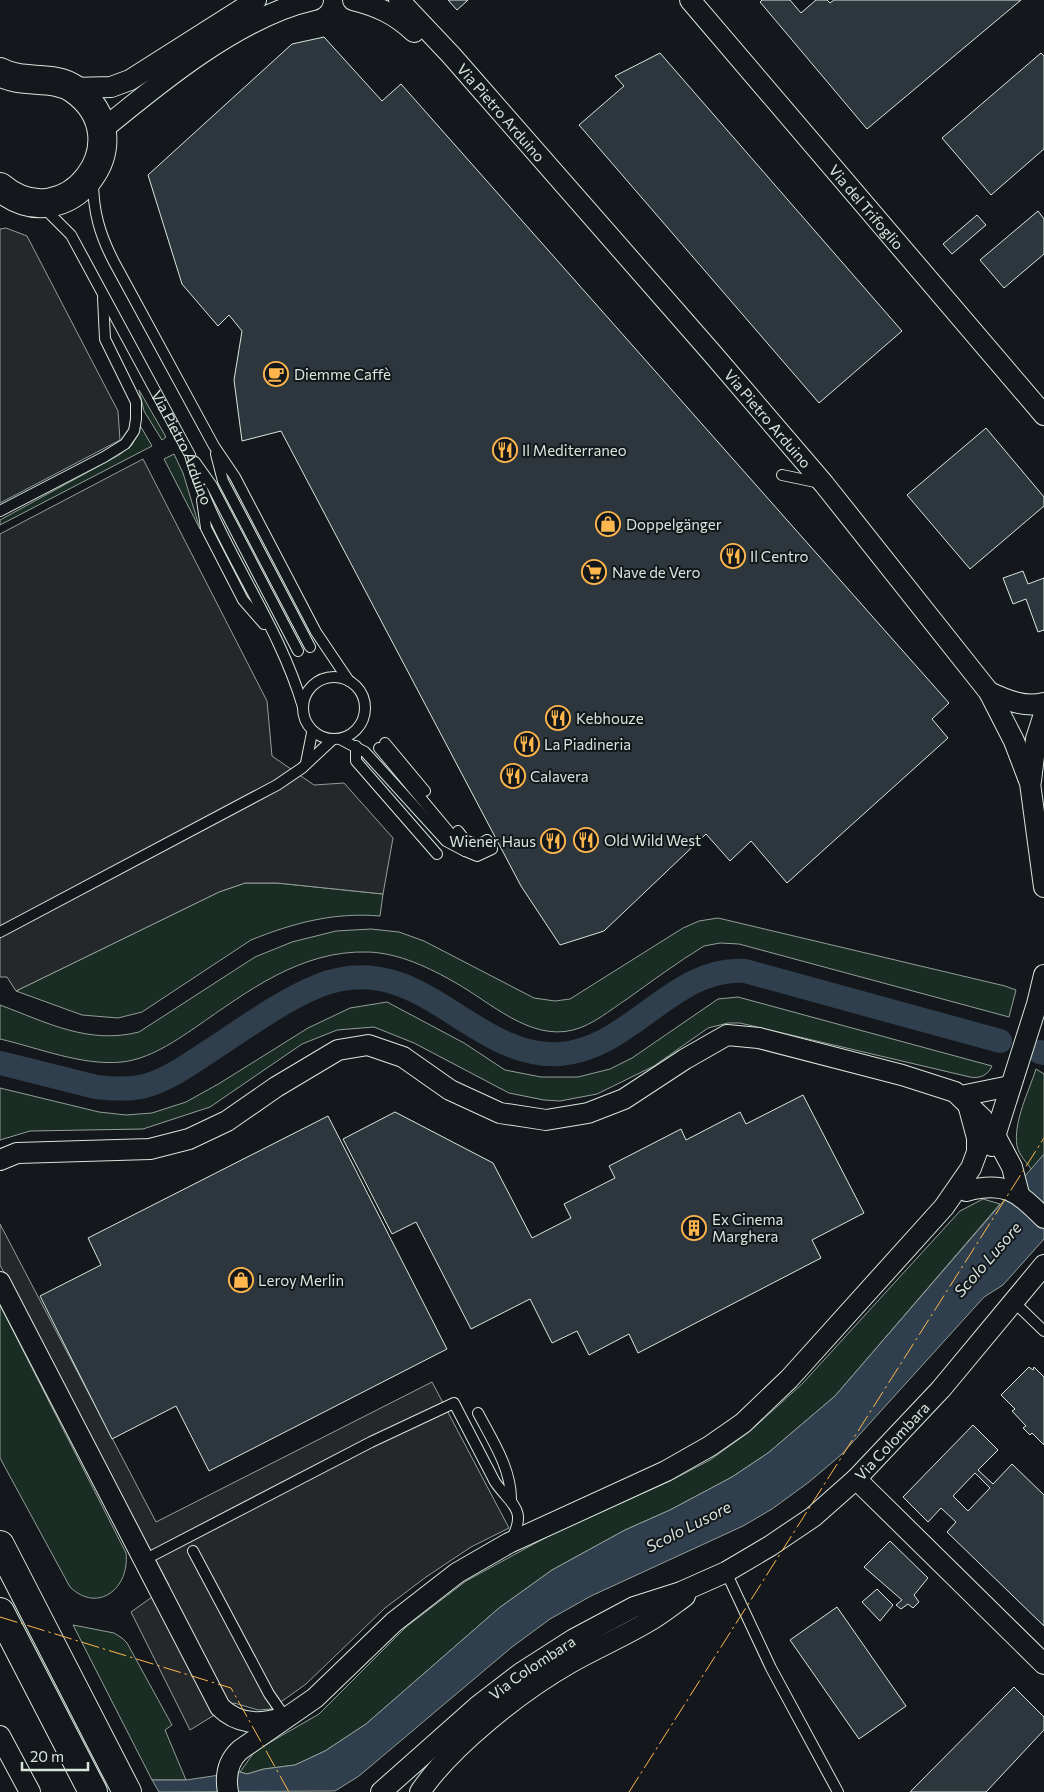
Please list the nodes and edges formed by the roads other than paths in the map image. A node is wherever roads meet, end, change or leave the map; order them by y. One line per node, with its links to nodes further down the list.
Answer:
1 (256, 0): 9 (street)
2 (312, 0): 11 (street)
3 (353, 0): 6 (street)
4 (398, 0): 6 (street, Via Pietro Arduino)
5 (690, 0): 16 (street, Via del Trifoglio)
6 (451, 55): 20 (street, Via Pietro Arduino)
7 (0, 72): 8 (main road)
8 (30, 80): 9 (main road); 10 (main road)
9 (72, 88): 11 (main road)
10 (0, 96)
11 (102, 130): 12 (main road)
12 (93, 174): 14 (main road); 17 (lane, Via Pietro Arduino)
13 (3, 192): 14 (main road)
14 (37, 203): 15 (lane, Via Pietro Arduino)
15 (103, 294): 18 (lane, Via Pietro Arduino); 21 (lane)
16 (1044, 414)
17 (214, 446): 22 (lane); 24 (lane, Via Pietro Arduino)
18 (190, 455): 23 (lane); 27 (lane, Via Pietro Arduino)
19 (782, 475): 20 (lane)
20 (824, 484): 25 (street, Via Pietro Arduino)
21 (0, 510)
22 (309, 647)
23 (298, 652)
24 (349, 681): 27 (lane); 30 (lane)
25 (989, 692): 26 (street); 33 (street, Via Pietro Arduino)
26 (1044, 703)
27 (303, 707): 29 (lane)
28 (1044, 714): 33 (street)
29 (312, 732): 30 (lane); 32 (lane)
30 (337, 739): 31 (lane); 32 (lane)
31 (356, 746): 34 (lane); 35 (lane)
32 (306, 763): 37 (lane)
33 (1030, 783): 36 (street, Via Pietro Arduino)
34 (465, 850): 34 (lane)
35 (437, 854)
36 (1044, 887)
37 (0, 932)
38 (1044, 975): 39 (street)
39 (1012, 1083): 40 (street); 41 (street)
40 (965, 1102): 41 (street); 42 (street); 45 (street)
41 (996, 1137): 43 (street); 44 (street)
42 (0, 1160)
43 (966, 1192): 44 (street); 45 (street)
44 (1019, 1194): 46 (street)
45 (944, 1207): 54 (street)
46 (1044, 1218)
47 (1044, 1265): 49 (street, Via Colombara)
48 (0, 1282): 57 (street)
49 (1014, 1302): 50 (lane); 52 (street, Via Colombara)
50 (1044, 1332)
51 (478, 1413): 53 (lane)
52 (856, 1479): 58 (street, Via Colombara); 61 (street)
53 (511, 1499): 54 (lane); 57 (lane)
54 (509, 1543): 62 (street)
55 (0, 1545): 65 (main road)
56 (193, 1551): 62 (lane)
57 (144, 1560): 62 (street)
58 (726, 1572): 59 (street, Via Colombara); 70 (lane)
59 (707, 1580): 68 (street, Via Colombara); 69 (street, Via Colombara)
60 (0, 1612): 66 (main road)
61 (1044, 1664)
62 (292, 1713): 67 (street)
63 (0, 1736): 64 (street)
64 (27, 1785)
65 (123, 1785)
66 (90, 1788)
67 (228, 1792)
68 (381, 1792)
69 (420, 1792)
70 (838, 1792)

